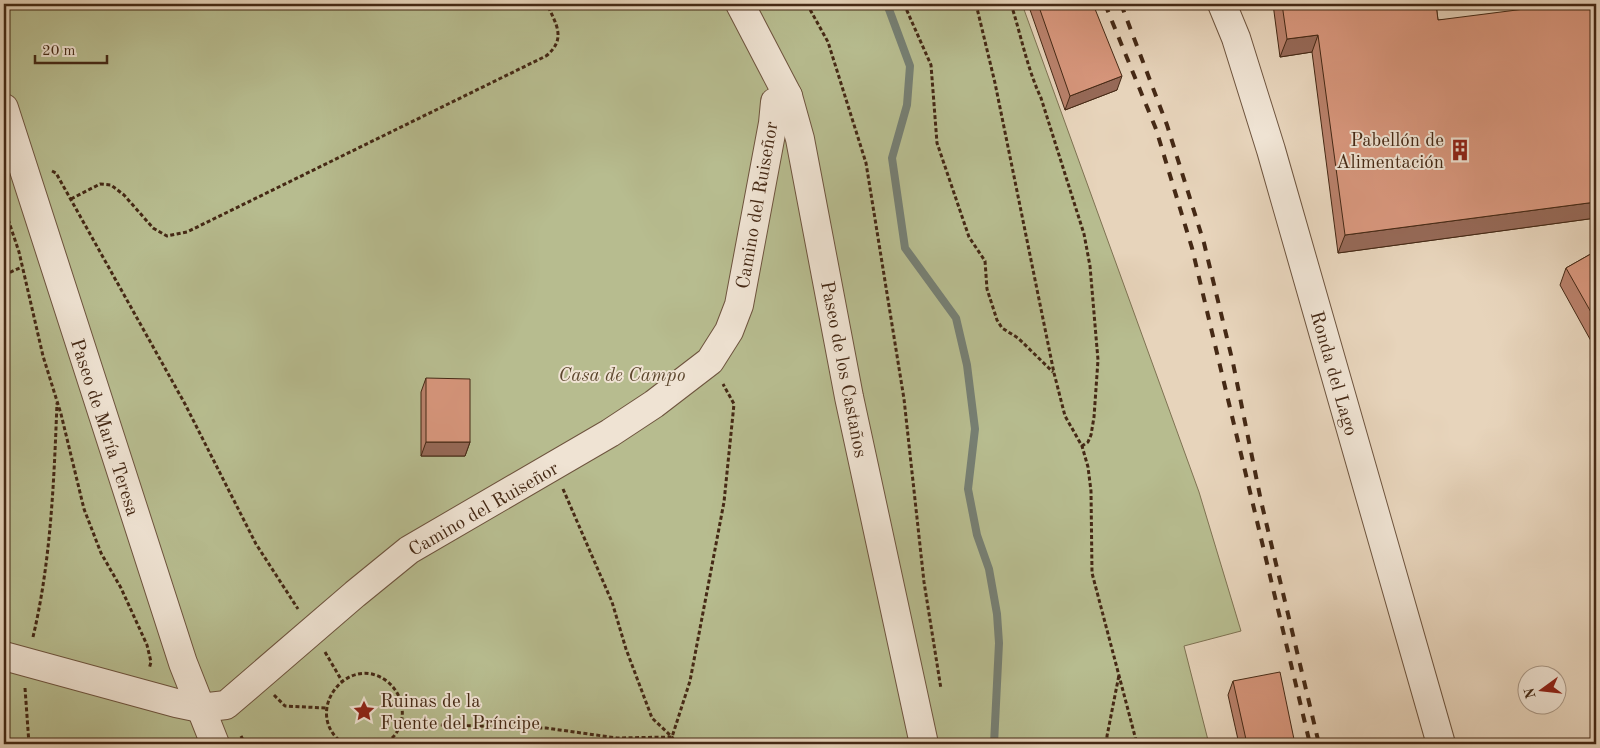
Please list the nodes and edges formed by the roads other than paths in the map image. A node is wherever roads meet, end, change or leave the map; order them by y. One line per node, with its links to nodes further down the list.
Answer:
1 (740, 4): 3 (street, Paseo de los Castaños)
2 (1222, 4): 9 (street, Ronda del Lago)
3 (788, 96): 6 (street, Camino del Ruiseñor); 8 (street, Paseo de los Castaños)
4 (4, 108): 6 (street, Paseo de María Teresa)
5 (16, 658): 6 (street, Camino del Ruiseñor)
6 (200, 708): 7 (street, Paseo de María Teresa)
7 (215, 744)
8 (924, 744)
9 (1441, 744)

